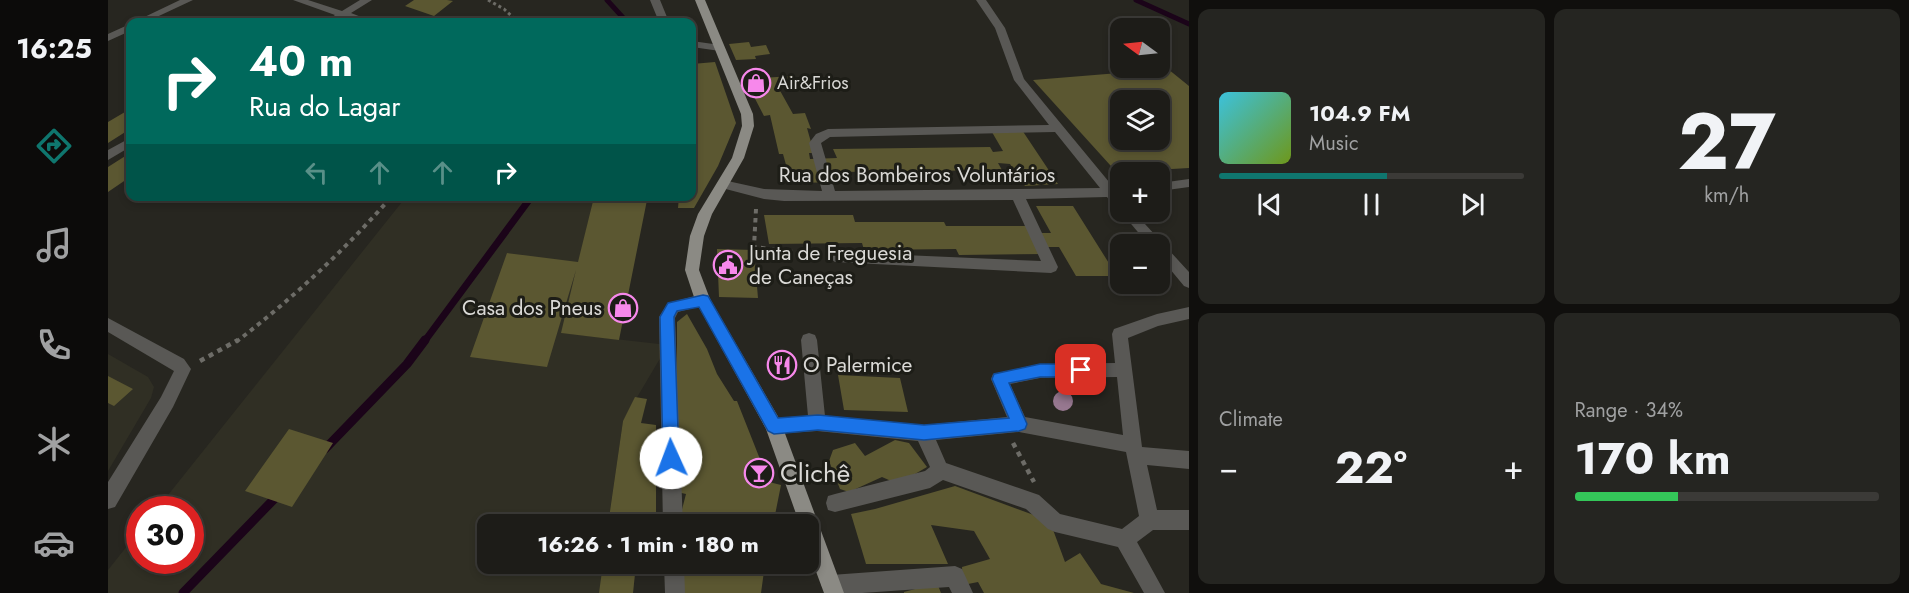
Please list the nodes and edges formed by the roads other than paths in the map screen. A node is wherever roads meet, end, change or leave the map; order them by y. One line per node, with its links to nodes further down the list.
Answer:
1 (188, 0): 8 (street)
2 (298, 0): 7 (street)
3 (367, 0): 7 (street)
4 (655, 0): 11 (street)
5 (700, 0): 15 (main road)
6 (981, 0): 16 (street)
7 (344, 14): 9 (street); 10 (street)
8 (148, 18)
9 (337, 18)
10 (356, 18)
11 (662, 18)
12 (126, 29): 13 (street)
13 (108, 38)
14 (696, 45): 15 (street)
15 (720, 48): 20 (main road)
16 (1060, 128): 22 (street); 24 (street)
17 (126, 145): 18 (street)
18 (108, 156)
19 (1189, 183): 21 (street)
20 (723, 184): 24 (street, Rua dos Bombeiros Voluntários); 31 (main road)
21 (1170, 186)
22 (1110, 188)
23 (1017, 195): 24 (street, Rua dos Bombeiros Voluntários); 25 (street, Rua dos Bombeiros Voluntários); 28 (street)
24 (830, 196)
25 (1110, 196)
26 (1136, 222): 27 (street)
27 (1147, 234)
28 (835, 257)
29 (1170, 260): 30 (street)
30 (1189, 282)
31 (703, 300): 38 (main road); 45 (street)
32 (1189, 313): 35 (street)
33 (108, 324): 43 (street)
34 (808, 340): 36 (street)
35 (1122, 370): 37 (street); 40 (street)
36 (818, 423): 38 (street); 39 (street)
37 (1011, 424): 39 (street); 40 (street)
38 (774, 426): 50 (main road)
39 (924, 433): 42 (street)
40 (1134, 450): 41 (street); 46 (street)
41 (1189, 460)
42 (940, 470): 44 (street); 48 (street)
43 (108, 500)
44 (835, 503)
45 (673, 514)
46 (1150, 520): 47 (street); 48 (street)
47 (1189, 520)
48 (1124, 539): 53 (street)
49 (674, 574): 51 (street)
50 (832, 589): 52 (street)
51 (675, 593)
52 (963, 593)
53 (1155, 593)

